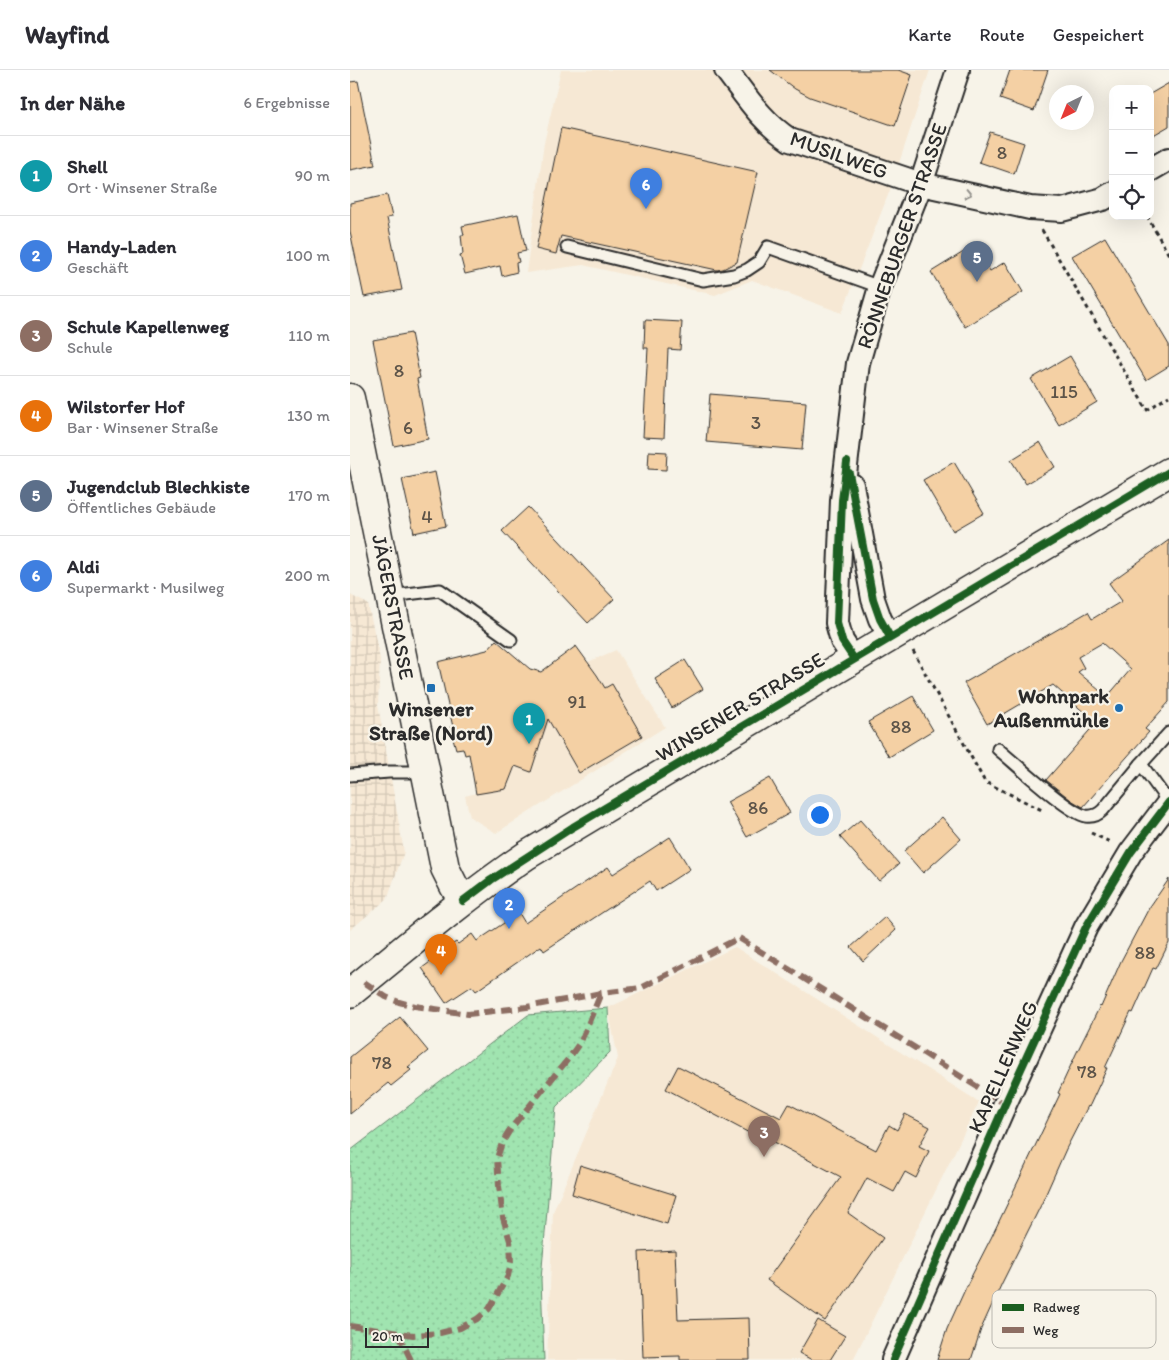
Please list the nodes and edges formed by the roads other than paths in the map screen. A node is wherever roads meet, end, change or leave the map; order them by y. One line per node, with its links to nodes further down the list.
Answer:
1 (726, 70): 5 (street, MUSILWEG)
2 (958, 70): 5 (street, RÖNNEBURGER STRASSE)
3 (1169, 159): 4 (street)
4 (1154, 168)
5 (921, 184): 6 (street, MUSILWEG, one-way to 6); 8 (street, RÖNNEBURGER STRASSE)
6 (1109, 195)
7 (567, 247): 8 (lane)
8 (880, 287): 10 (street, RÖNNEBURGER STRASSE)
9 (350, 398): 12 (main road, JÄGERSTRASSE)
10 (847, 462): 13 (street, RÖNNEBURGER STRASSE); 15 (street, RÖNNEBURGER STRASSE)
11 (1169, 472): 13 (main road, WINSENER STRASSE)
12 (390, 596): 14 (lane); 19 (main road, JÄGERSTRASSE)
13 (890, 637): 15 (main road, WINSENER STRASSE)
14 (511, 640)
15 (854, 659): 22 (main road, WINSENER STRASSE)
16 (1169, 734): 18 (lane)
17 (998, 749): 18 (lane)
18 (1141, 764): 21 (lane)
19 (426, 772): 20 (lane); 22 (main road, JÄGERSTRASSE)
20 (350, 775)
21 (1169, 803): 24 (street, KAPELLENWEG)
22 (463, 901): 23 (main road, WINSENER STRASSE)
23 (350, 994)
24 (893, 1360)

